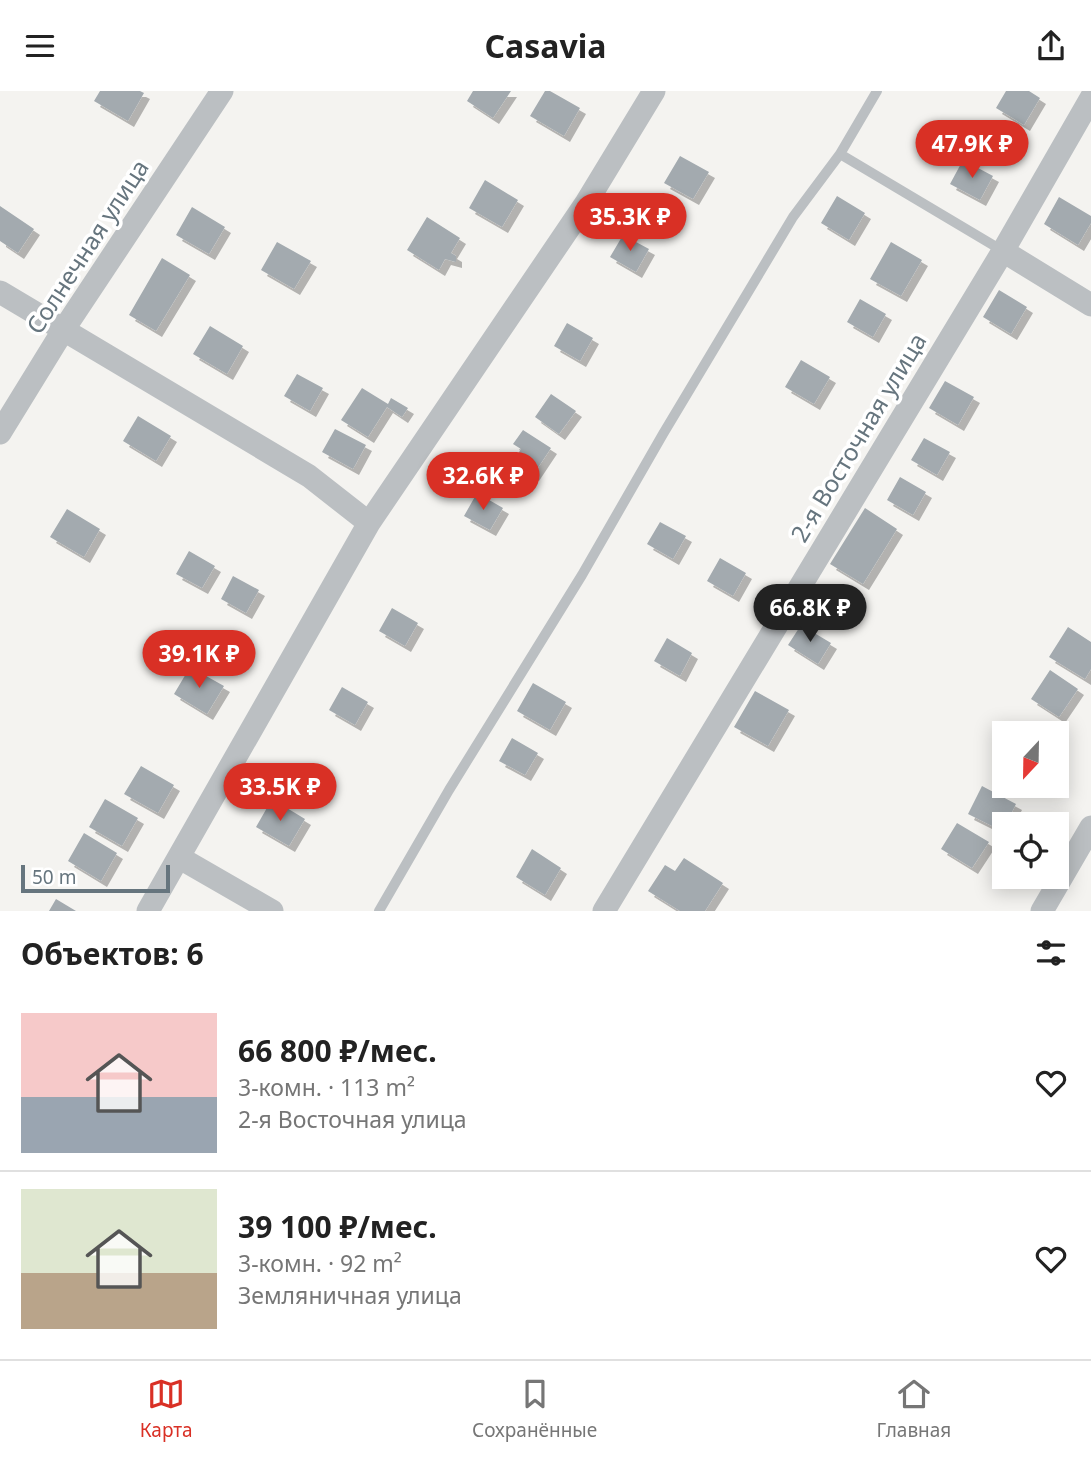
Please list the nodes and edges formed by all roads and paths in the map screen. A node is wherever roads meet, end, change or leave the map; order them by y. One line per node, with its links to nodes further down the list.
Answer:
1 (222, 91): 9 (street, Солнечная улица)
2 (654, 91): 11 (street)
3 (877, 91): 5 (lane)
4 (1091, 98): 6 (street, 2-я Восточная улица)
5 (840, 154): 6 (lane); 16 (lane)
6 (1003, 251): 8 (street); 17 (street, 2-я Восточная улица)
7 (0, 292): 9 (street)
8 (1091, 305)
9 (64, 329): 10 (street, Солнечная улица); 11 (street)
10 (0, 433)
11 (369, 523): 13 (street)
12 (1091, 828): 18 (street)
13 (180, 857): 14 (street); 15 (street)
14 (148, 911)
15 (272, 911)
16 (379, 911)
17 (604, 911)
18 (1042, 911)

